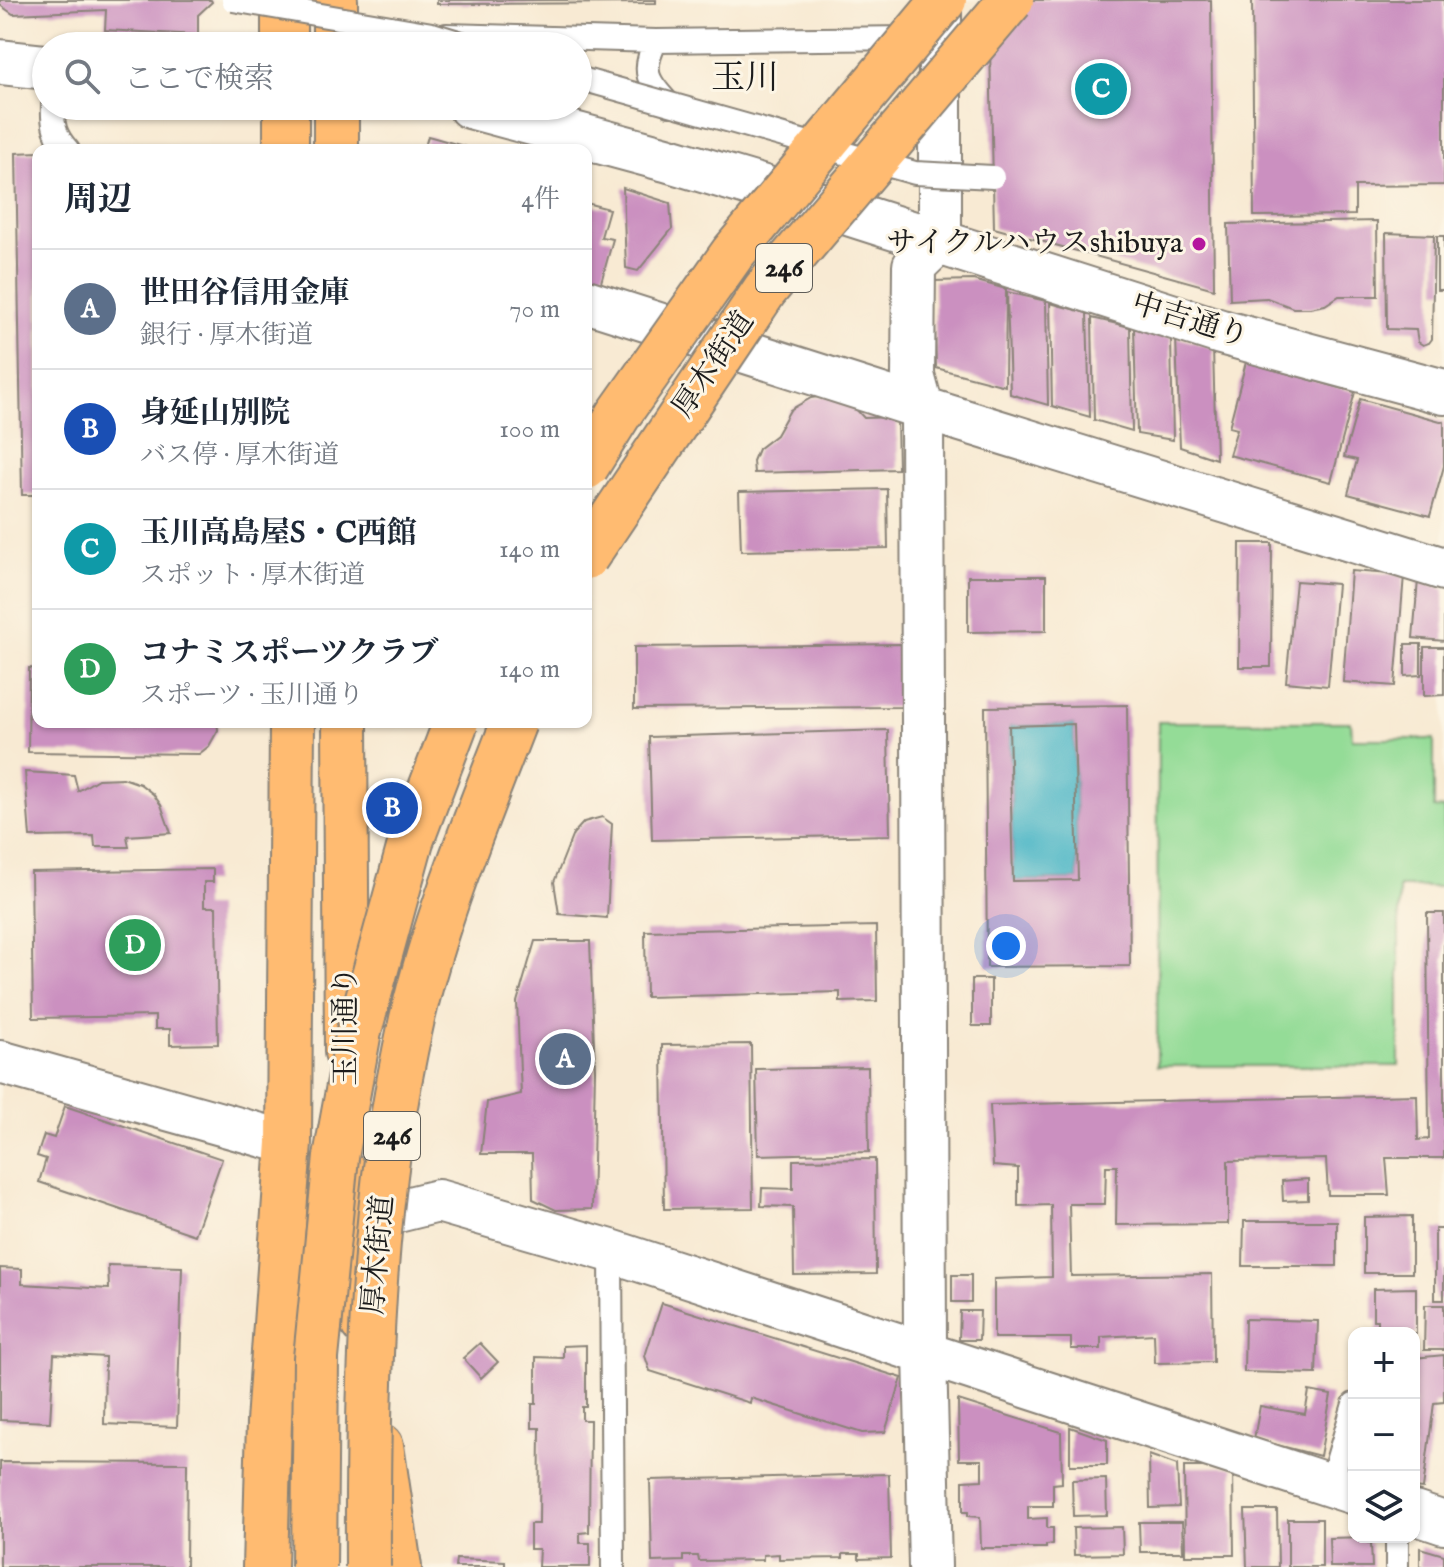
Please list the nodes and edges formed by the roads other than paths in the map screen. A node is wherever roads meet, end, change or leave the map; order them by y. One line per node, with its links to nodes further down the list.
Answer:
1 (233, 0): 8 (lane, bridge)
2 (284, 0): 6 (highway)
3 (335, 0): 7 (highway)
4 (1011, 0): 28 (highway, 厚木街道 / 246, bridge)
5 (942, 13): 10 (lane); 23 (street); 27 (highway, 厚木街道 / 246, bridge)
6 (284, 32)
7 (335, 32)
8 (420, 32)
9 (592, 39): 10 (lane, bridge)
10 (656, 41): 14 (lane)
11 (0, 62): 12 (street)
12 (32, 65)
13 (592, 82): 14 (lane, bridge)
14 (670, 105): 22 (lane, bridge)
15 (54, 120): 19 (lane)
16 (286, 120): 20 (highway)
17 (336, 120): 21 (highway)
18 (522, 120): 23 (street, 中吉通り)
19 (63, 144)
20 (286, 144)
21 (336, 144)
22 (993, 177)
23 (940, 241): 25 (street, 中吉通り); 26 (street)
24 (592, 303): 26 (street)
25 (1444, 392)
26 (922, 408): 29 (street); 38 (street)
27 (592, 457)
28 (592, 548)
29 (1444, 569)
30 (292, 728): 35 (highway, 玉川通り)
31 (345, 728): 36 (highway, 玉川通り / 246)
32 (454, 728): 45 (highway, 厚木街道 / 246, bridge)
33 (512, 728): 46 (highway, 厚木街道 / 246, bridge)
34 (0, 1062): 35 (street)
35 (289, 1143): 44 (highway, 玉川通り)
36 (349, 1223): 37 (street); 47 (highway, 玉川通り / 246)
37 (611, 1251): 38 (street); 48 (lane)
38 (925, 1352): 40 (street); 49 (street)
39 (1348, 1446): 40 (lane)
40 (1342, 1489)
41 (1420, 1515): 42 (street)
42 (1444, 1523)
43 (1397, 1543): 50 (lane)
44 (265, 1567)
45 (314, 1567)
46 (368, 1567)
47 (399, 1567)
48 (613, 1567)
49 (930, 1567)
50 (1397, 1567)

